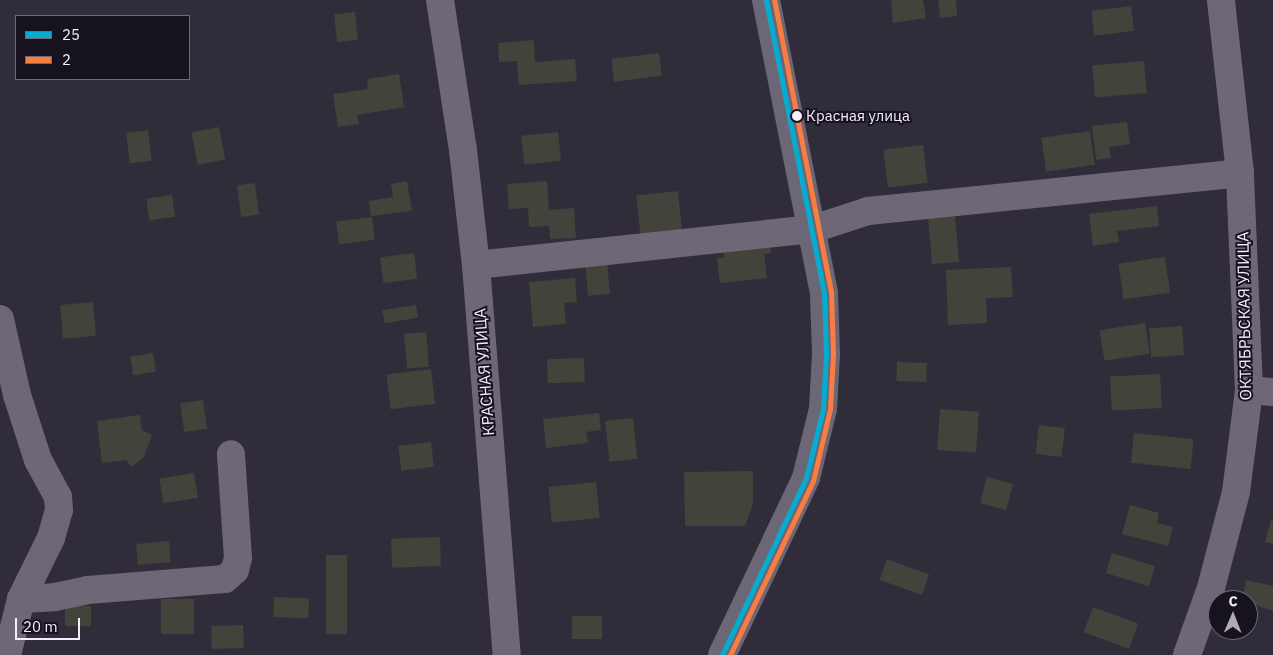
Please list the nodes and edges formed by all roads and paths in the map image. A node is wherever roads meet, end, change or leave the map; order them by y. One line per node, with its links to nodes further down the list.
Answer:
1 (440, 0): 6 (street, КРАСНАЯ УЛИЦА)
2 (766, 0): 5 (main road)
3 (1221, 0): 4 (street, ОКТЯБРЬСКАЯ УЛИЦА)
4 (1240, 173): 5 (street); 8 (street, ОКТЯБРЬСКАЯ УЛИЦА)
5 (814, 229): 6 (street); 13 (main road)
6 (476, 265): 12 (street, КРАСНАЯ УЛИЦА)
7 (0, 319): 10 (street)
8 (1261, 391): 14 (street, ОКТЯБРЬСКАЯ УЛИЦА)
9 (231, 454): 10 (street)
10 (21, 599): 11 (street)
11 (7, 655)
12 (507, 655)
13 (722, 655)
14 (1187, 655)

